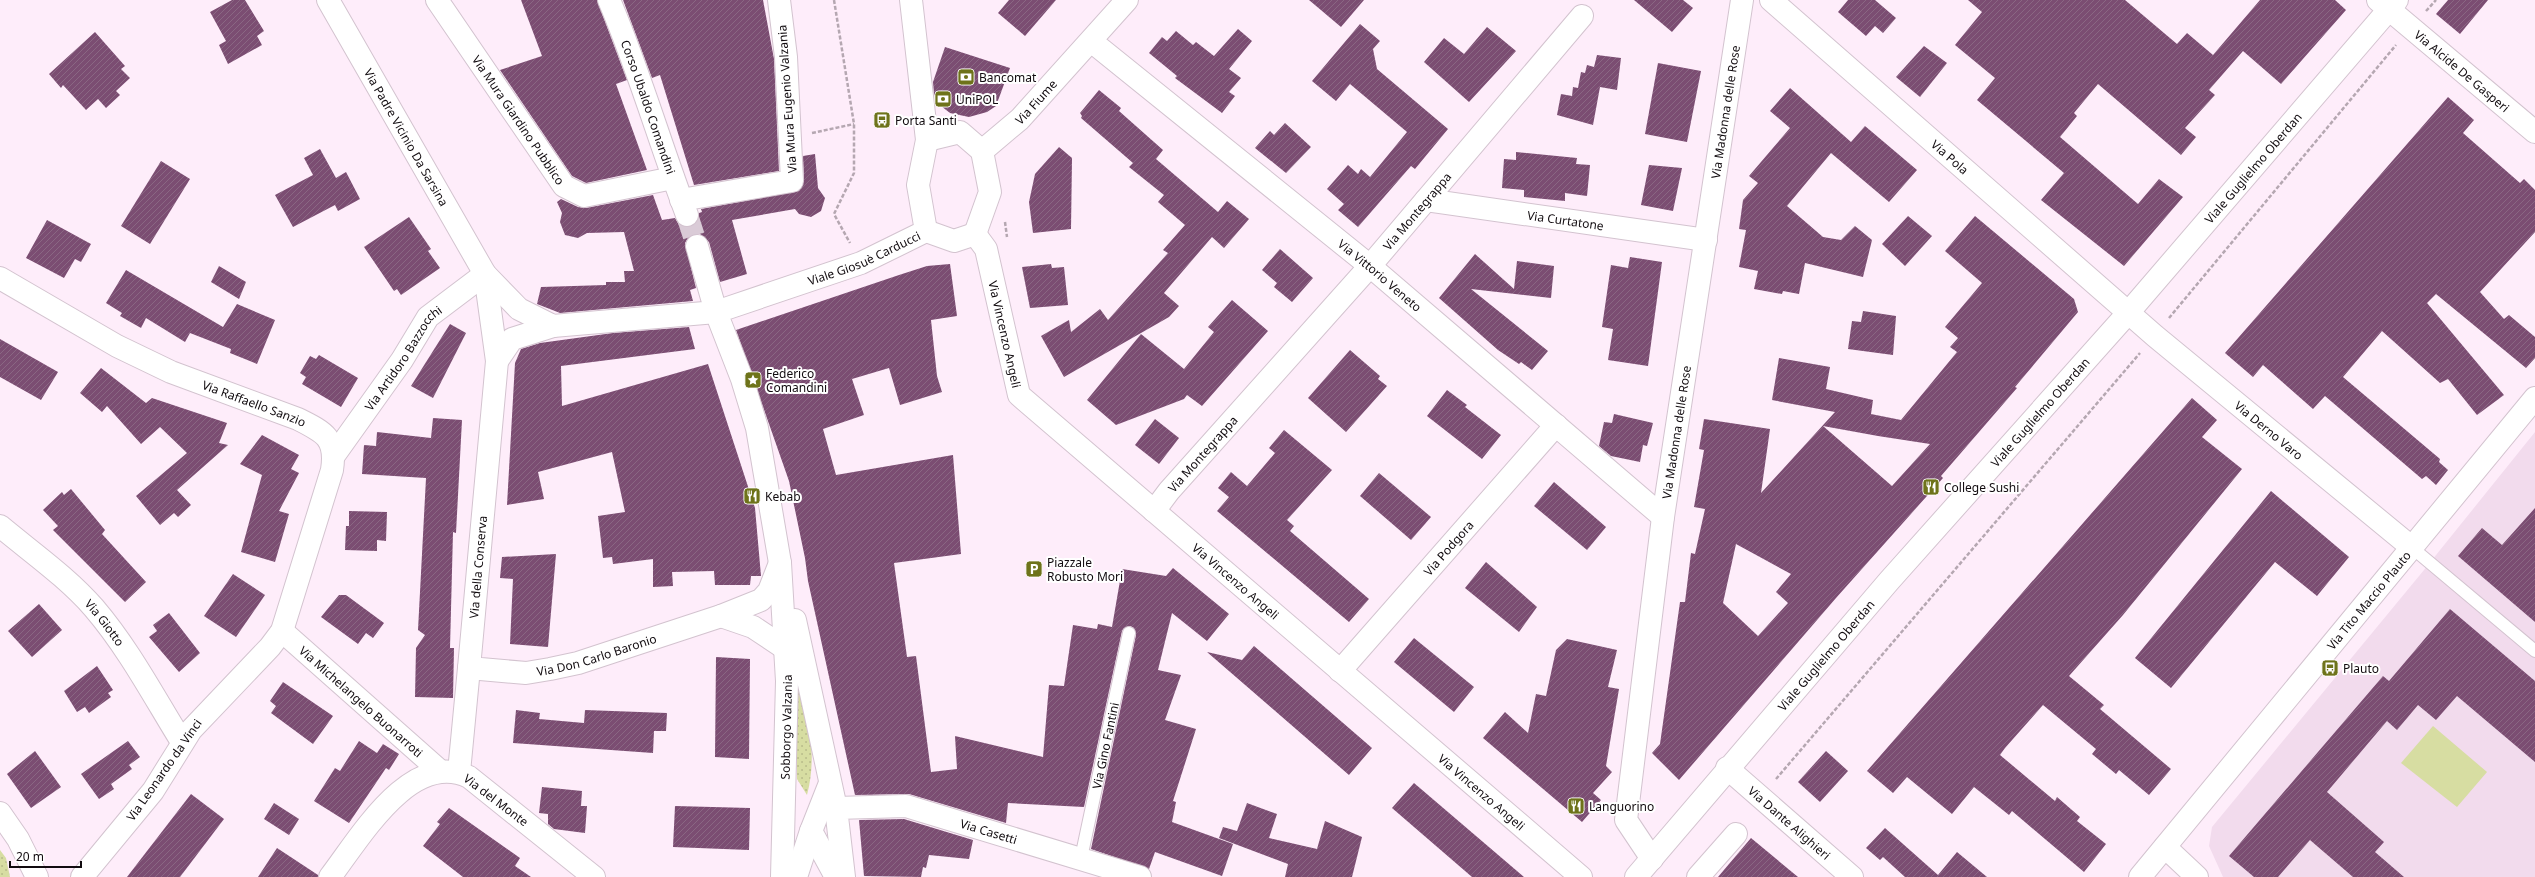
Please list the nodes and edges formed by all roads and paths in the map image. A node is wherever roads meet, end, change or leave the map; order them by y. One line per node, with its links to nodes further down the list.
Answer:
1 (328, 0): 31 (street, Via Padre Vicinio Da Sarsina)
2 (438, 0): 20 (street, Via Mura Giardino Pubblico)
3 (609, 0): 20 (street, Corso Ubaldo Comandini)
4 (779, 0): 22 (street, Via Mura Eugenio Valzania)
5 (834, 0): 15 (path)
6 (912, 0): 18 (street, Viale Giosuè Carducci)
7 (1127, 0): 14 (street, Via Fiume)
8 (1742, 0): 26 (street, Via Madonna delle Rose)
9 (1771, 0): 34 (street, Via Pola)
10 (2436, 0): 13 (path)
11 (2388, 3): 13 (street, Via Alcide De Gasperi); 34 (street, Viale Guglielmo Oberdan)
12 (1582, 16): 21 (street, Via Montegrappa)
13 (2410, 28): 17 (street, Via Alcide De Gasperi); 36 (path)
14 (1092, 41): 19 (street, Via Fiume); 30 (street, Via Vittorio Veneto)
15 (854, 124): 16 (path); 29 (path)
16 (812, 132)
17 (2535, 132)
18 (927, 140): 19 (street); 24 (street, Viale Giosuè Carducci)
19 (982, 151): 25 (street)
20 (673, 178): 22 (street, Corso Ubaldo Comandini)
21 (1426, 200): 26 (street, Via Curtatone); 30 (street, Via Montegrappa)
22 (684, 207)
23 (1005, 218): 27 (path)
24 (926, 231): 25 (street); 29 (street, Viale Giosuè Carducci)
25 (975, 234): 41 (street, Via Vincenzo Angeli)
26 (1706, 240): 42 (street, Via Madonna delle Rose)
27 (1007, 241)
28 (697, 246): 33 (street)
29 (860, 262): 33 (street, Viale Giosuè Carducci)
30 (1370, 266): 39 (street, Via Vittorio Veneto); 41 (street, Via Montegrappa)
31 (485, 274): 35 (street, Via Padre Vicinio Da Sarsina); 37 (street, Via Padre Vicinio Da Sarsina); 40 (street, Via Artidoro Bazzocchi)
32 (0, 278): 40 (street, Via Raffaello Sanzio)
33 (716, 312): 35 (street); 45 (street, Sobborgo Valzania)
34 (2128, 313): 36 (street, Via Derno Varo); 54 (street, Viale Guglielmo Oberdan)
35 (553, 326): 37 (street)
36 (2155, 336): 44 (street, Via Derno Varo); 58 (path)
37 (497, 361): 51 (street, Via della Conserva)
38 (2535, 398): 44 (street, Via Tito Maccio Plauto)
39 (1556, 425): 42 (street, Via Vittorio Veneto); 52 (street, Via Podgora)
40 (334, 454): 47 (street)
41 (1154, 511): 52 (street, Via Vincenzo Angeli)
42 (1663, 517): 65 (street, Via Madonna delle Rose)
43 (0, 526): 53 (street, Via Giotto)
44 (2410, 546): 50 (lane); 63 (street, Via Tito Maccio Plauto)
45 (780, 563): 46 (street, Via Don Carlo Baronio); 49 (street, Sobborgo Valzania); 56 (street, Sobborgo Valzania)
46 (721, 616): 49 (street); 51 (street, Via Don Carlo Baronio)
47 (282, 631): 53 (street, Via Leonardo da Vinci); 55 (street, Via Michelangelo Buonarroti)
48 (1129, 633): 64 (lane, Via Gino Fantini)
49 (786, 649): 57 (street, Sobborgo Valzania)
50 (2535, 651)
51 (469, 668): 55 (street, Via della Conserva)
52 (1340, 671): 75 (street, Via Vincenzo Angeli)
53 (182, 742): 67 (street, Via Leonardo da Vinci)
54 (1727, 768): 58 (street, Via Dante Alighieri); 65 (street, Viale Guglielmo Oberdan)
55 (450, 771): 68 (street); 69 (street, Via del Monte)
56 (830, 783): 59 (street, Sobborgo Valzania); 61 (street)
57 (783, 789): 61 (street, Sobborgo Valzania); 70 (street)
58 (1752, 790): 78 (street, Via Dante Alighieri)
59 (836, 808): 64 (street, Via Casetti); 73 (street, Sobborgo Valzania)
60 (0, 813): 66 (street)
61 (811, 831): 71 (street); 72 (street, Sobborgo Valzania)
62 (1736, 834): 77 (street)
63 (2165, 847): 79 (street, Via Tito Maccio Plauto); 80 (street)
64 (1081, 858): 74 (street, Via Casetti)
65 (1652, 859): 76 (street, Viale Guglielmo Oberdan)
66 (37, 877)
67 (82, 877)
68 (330, 877)
69 (594, 877)
70 (782, 877)
71 (796, 877)
72 (836, 877)
73 (844, 877)
74 (1140, 877)
75 (1581, 877)
76 (1636, 877)
77 (1698, 877)
78 (1852, 877)
79 (2140, 877)
80 (2197, 877)

